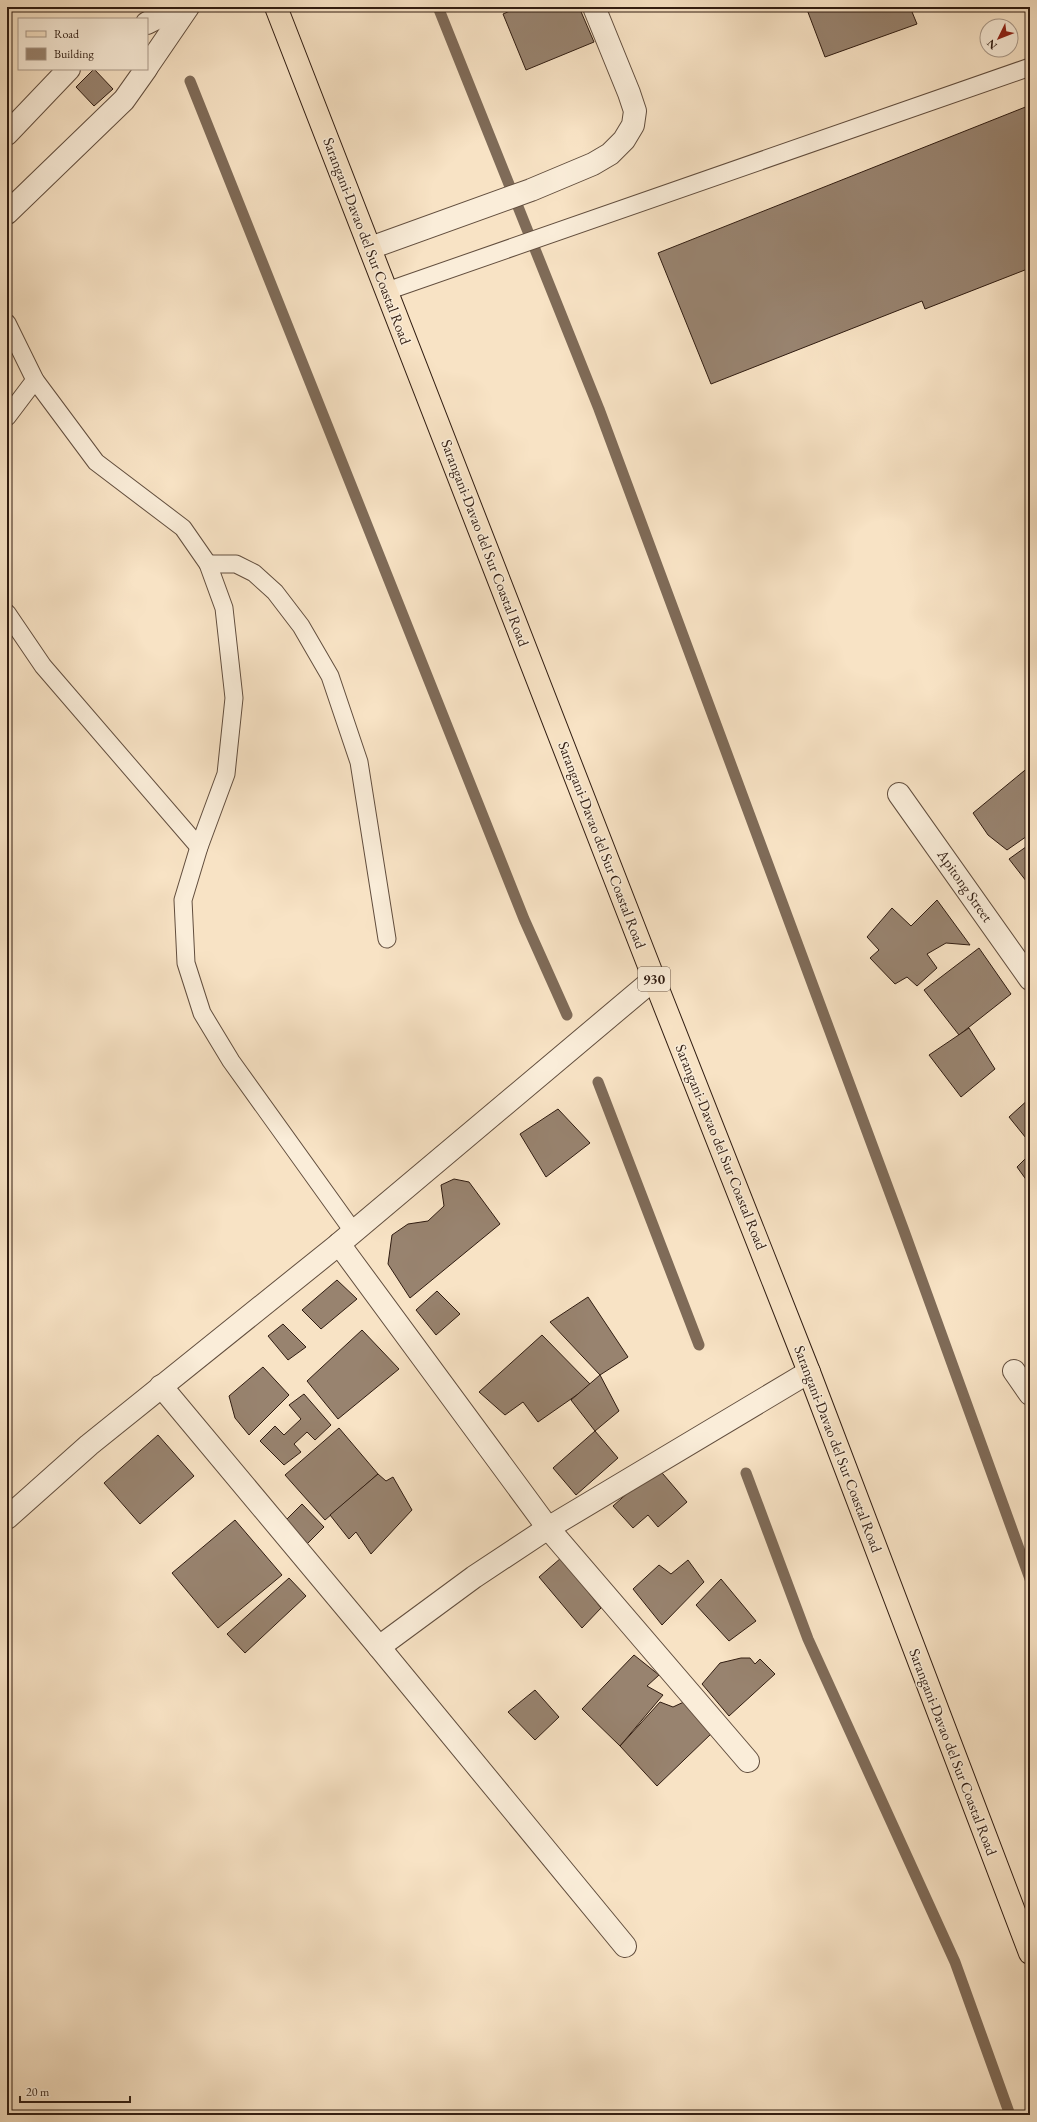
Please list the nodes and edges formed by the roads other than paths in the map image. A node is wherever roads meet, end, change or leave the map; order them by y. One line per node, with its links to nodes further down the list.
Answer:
1 (179, 7): 5 (street)
2 (188, 7): 6 (street)
3 (276, 7): 12 (main road, Sarangani-Davao del Sur Coastal Road / 930)
4 (594, 7): 12 (street)
5 (148, 22)
6 (148, 65)
7 (1030, 67): 13 (lane)
8 (68, 70): 10 (street)
9 (145, 70): 11 (street)
10 (7, 134)
11 (7, 213)
12 (370, 248): 13 (main road, Sarangani-Davao del Sur Coastal Road / 930)
13 (387, 291): 22 (main road, Sarangani-Davao del Sur Coastal Road / 930)
14 (7, 323): 15 (lane)
15 (35, 380): 16 (lane); 17 (lane)
16 (7, 418)
17 (208, 564): 20 (lane); 21 (lane)
18 (7, 613): 20 (lane)
19 (899, 794): 23 (street, Apitong Street)
20 (199, 846): 24 (lane)
21 (386, 940)
22 (654, 979): 24 (street); 26 (main road, Sarangani-Davao del Sur Coastal Road / 930)
23 (1030, 979)
24 (346, 1238): 27 (street); 30 (street)
25 (1014, 1371): 28 (street)
26 (810, 1372): 30 (street); 34 (main road, Sarangani-Davao del Sur Coastal Road / 930)
27 (161, 1386): 29 (street); 31 (street)
28 (1030, 1394)
29 (7, 1518)
30 (548, 1528): 31 (street); 32 (street)
31 (380, 1646): 33 (street)
32 (748, 1761)
33 (625, 1946)
34 (1030, 1953)

